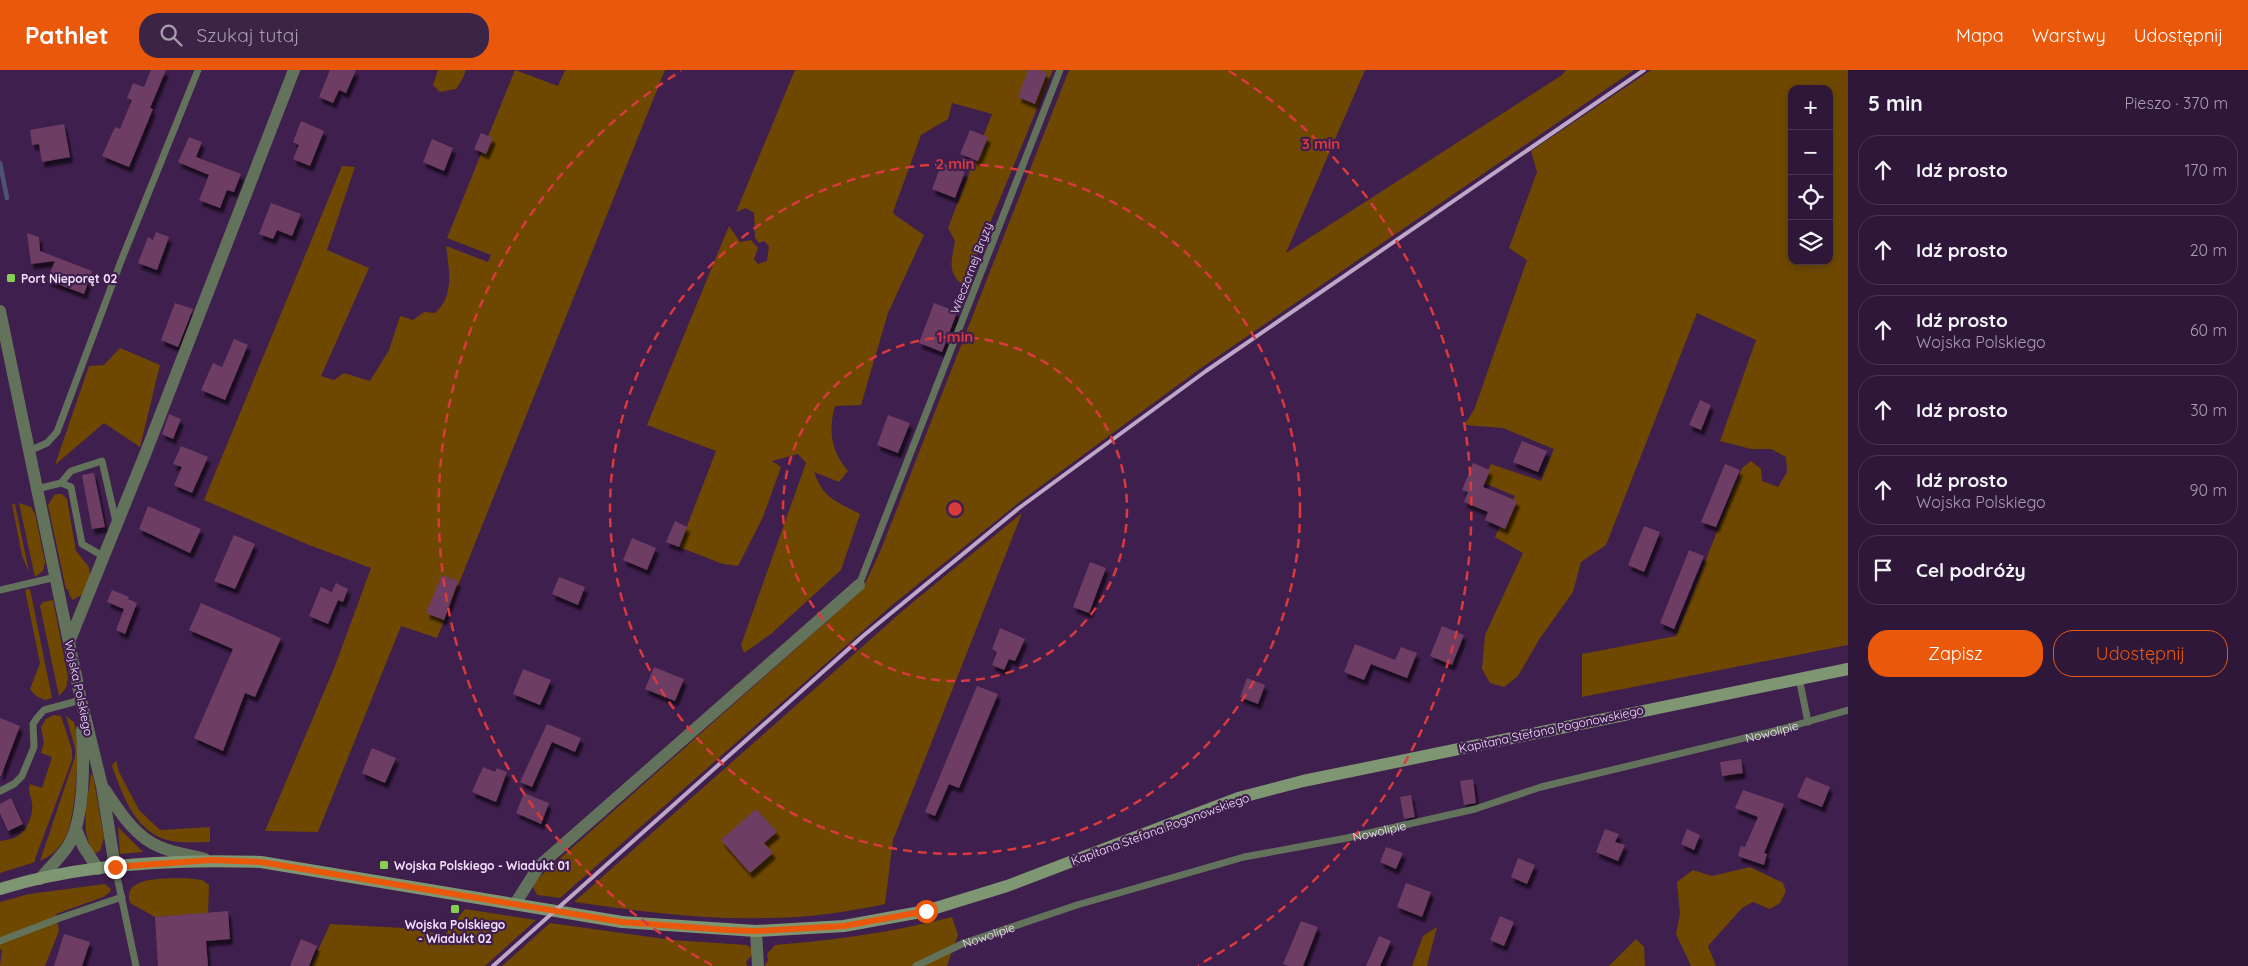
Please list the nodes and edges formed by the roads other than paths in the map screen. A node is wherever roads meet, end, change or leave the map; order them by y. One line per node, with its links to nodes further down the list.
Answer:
1 (198, 70): 5 (lane)
2 (294, 70): 8 (street)
3 (1060, 70): 11 (lane, Wieczornej Bryzy)
4 (0, 311): 5 (street, Wojska Polskiego)
5 (29, 451): 7 (street, Wojska Polskiego)
6 (60, 483): 7 (lane); 8 (lane); 9 (lane)
7 (37, 489): 10 (street, Wojska Polskiego)
8 (116, 525): 9 (street)
9 (103, 556): 13 (street)
10 (56, 577): 12 (lane); 13 (street, Wojska Polskiego)
11 (859, 585): 28 (street)
12 (0, 590)
13 (69, 642): 16 (street, Wojska Polskiego)
14 (1848, 669): 15 (main road, Kapitana Stefana Pogonowskiego)
15 (1799, 678): 18 (lane); 29 (main road, Kapitana Stefana Pogonowskiego)
16 (80, 700): 19 (street, Wojska Polskiego); 20 (lane); 21 (street)
17 (1848, 710): 18 (lane, Nowolipie)
18 (1808, 722): 33 (lane, Nowolipie)
19 (102, 786): 22 (street); 23 (street, Wojska Polskiego)
20 (0, 791)
21 (76, 829): 24 (street); 25 (street)
22 (211, 860): 23 (main road); 28 (main road)
23 (115, 867): 24 (main road); 27 (lane)
24 (98, 869): 25 (main road)
25 (40, 879): 26 (main road)
26 (0, 889)
27 (122, 897): 30 (lane); 31 (lane)
28 (516, 904): 29 (main road, Kapitana Stefana Pogonowskiego)
29 (756, 931): 32 (street)
30 (0, 941)
31 (136, 966)
32 (757, 966)
33 (916, 966)

